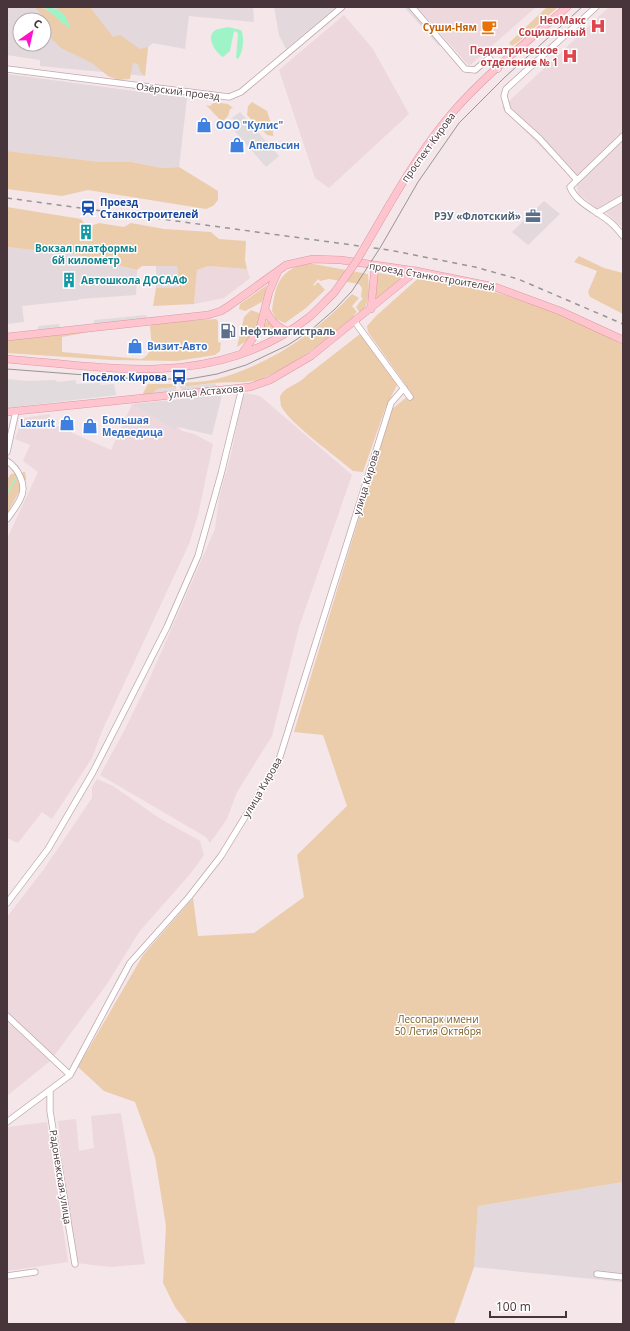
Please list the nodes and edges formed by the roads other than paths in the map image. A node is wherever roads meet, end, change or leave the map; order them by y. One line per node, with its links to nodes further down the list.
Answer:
1 (342, 7): 5 (street, Озёрский проезд)
2 (412, 7): 6 (street)
3 (567, 7): 6 (main road, проспект Кирова)
4 (596, 7): 8 (street)
5 (7, 69)
6 (498, 69): 18 (main road, проспект Кирова, bridge)
7 (623, 136): 8 (street)
8 (577, 180): 10 (street)
9 (623, 198): 10 (street)
10 (596, 213): 11 (street)
11 (623, 236)
12 (374, 265): 13 (main road, проезд Станкостроителей); 14 (main road, проезд Станкостроителей); 15 (main road)
13 (280, 268): 16 (main road); 19 (main road)
14 (416, 271): 15 (main road, улица Астахова); 20 (main road, проезд Станкостроителей)
15 (371, 309): 17 (main road, улица Астахова)
16 (266, 311): 18 (main road); 21 (main road)
17 (355, 322): 23 (main road, улица Астахова); 24 (street)
18 (289, 332): 21 (main road)
19 (7, 337)
20 (623, 340)
21 (242, 354): 22 (main road)
22 (7, 359)
23 (242, 388): 26 (main road, улица Астахова); 31 (street)
24 (404, 388): 25 (street); 33 (street, улица Кирова)
25 (410, 397)
26 (16, 411): 27 (main road, улица Астахова); 28 (street)
27 (7, 412)
28 (7, 452)
29 (7, 461): 30 (street)
30 (7, 520)
31 (7, 902)
32 (7, 1016): 33 (street)
33 (70, 1075): 34 (street, улица Кирова)
34 (50, 1090): 35 (street, улица Кирова); 36 (street, Радонежская улица)
35 (7, 1122)
36 (75, 1264)
37 (35, 1272): 39 (street)
38 (597, 1274): 40 (street)
39 (7, 1276)
40 (623, 1277)

